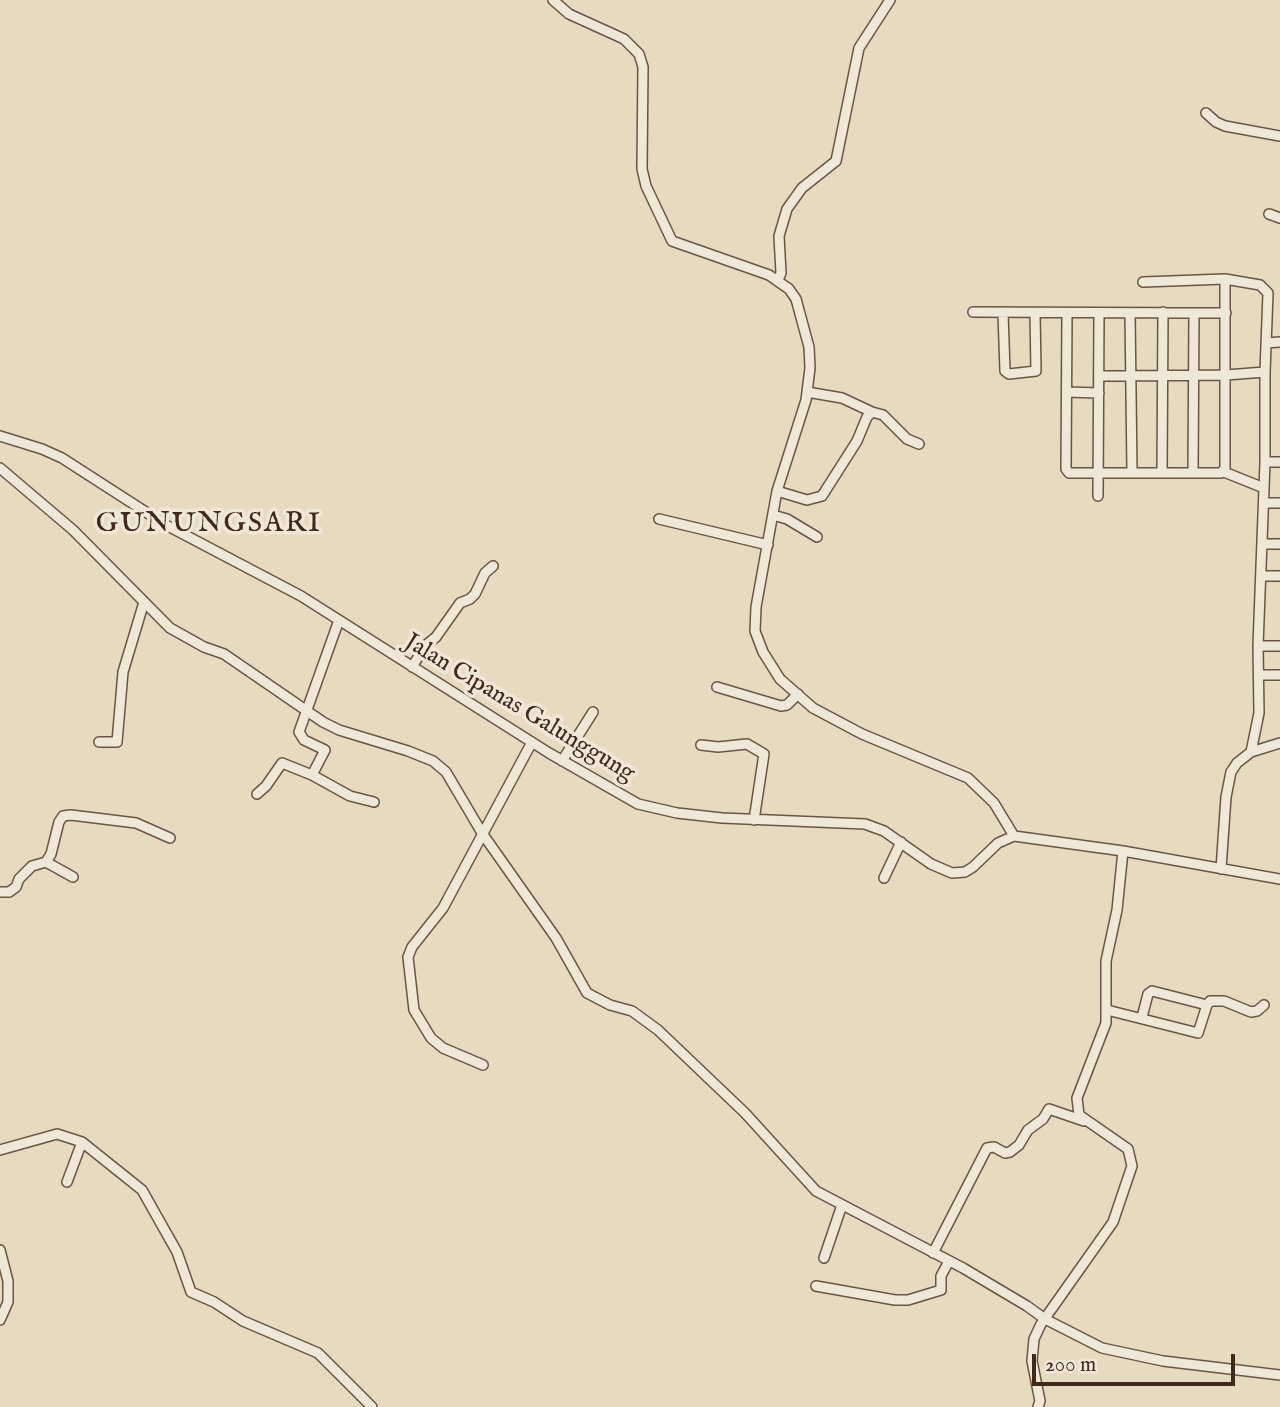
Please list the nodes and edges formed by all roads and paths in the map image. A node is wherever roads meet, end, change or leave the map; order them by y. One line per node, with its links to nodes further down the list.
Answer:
1 (553, 0): 8 (street)
2 (890, 0): 8 (street)
3 (1206, 113): 4 (street)
4 (1280, 136)
5 (1269, 214): 6 (street)
6 (1280, 218)
7 (1225, 279): 9 (street); 18 (street); 20 (street)
8 (778, 280): 27 (street)
9 (1143, 282)
10 (973, 312): 12 (street)
11 (1163, 312): 16 (street); 17 (street); 23 (street)
12 (1003, 313): 13 (street); 13 (street)
13 (1035, 313): 14 (street)
14 (1067, 313): 15 (street); 28 (street)
15 (1100, 313): 16 (street); 26 (street)
16 (1130, 313): 22 (street)
17 (1194, 313): 18 (street); 24 (street)
18 (1226, 313): 25 (street)
19 (1280, 342): 20 (street)
20 (1266, 343): 21 (street)
21 (1265, 372): 25 (street); 33 (street)
22 (1131, 374): 23 (street); 26 (street); 36 (street)
23 (1163, 375): 24 (street); 37 (street)
24 (1194, 375): 25 (street); 40 (street)
25 (1226, 375): 38 (street)
26 (1099, 376): 29 (street)
27 (807, 392): 30 (street); 42 (street)
28 (1067, 392): 29 (street); 39 (street)
29 (1099, 393): 39 (street)
30 (872, 412): 32 (street); 42 (street)
31 (0, 436): 56 (street, Jalan Cipanas Galunggung)
32 (919, 444)
33 (1265, 462): 34 (street); 41 (street)
34 (1280, 462)
35 (0, 468): 55 (street)
36 (1132, 472): 37 (street); 39 (street)
37 (1162, 472): 40 (street)
38 (1224, 472): 40 (street); 41 (street)
39 (1098, 473): 43 (street)
40 (1193, 473)
41 (1264, 488): 44 (street)
42 (777, 491): 46 (street)
43 (1098, 496)
44 (1264, 503): 45 (street); 49 (street)
45 (1280, 503)
46 (773, 515): 48 (street); 51 (street)
47 (659, 519): 51 (street)
48 (817, 537)
49 (1262, 544): 50 (street); 53 (street)
50 (1280, 544)
51 (768, 545): 63 (street)
52 (493, 566): 59 (street)
53 (1261, 576): 54 (street); 57 (street)
54 (1280, 576)
55 (144, 602): 64 (street); 66 (street)
56 (339, 621): 59 (street, Jalan Cipanas Galunggung); 64 (street)
57 (1258, 646): 58 (street); 60 (street)
58 (1280, 646)
59 (412, 667): 67 (street, Jalan Cipanas Galunggung)
60 (1259, 675): 61 (street); 70 (street)
61 (1280, 675)
62 (718, 687): 63 (street)
63 (797, 694): 77 (street)
64 (306, 710): 72 (street); 76 (street)
65 (593, 712): 71 (street)
66 (99, 742)
67 (531, 742): 71 (street, Jalan Cipanas Galunggung); 76 (street)
68 (1280, 743): 70 (street)
69 (701, 745): 75 (street)
70 (1251, 752): 82 (street)
71 (562, 761): 75 (street, Jalan Cipanas Galunggung)
72 (312, 775): 73 (street); 74 (street)
73 (257, 794)
74 (374, 802)
75 (755, 816): 79 (street, Jalan Cipanas Galunggung)
76 (482, 833): 91 (street); 96 (street)
77 (1014, 836): 79 (street, Jalan Cipanas Galunggung); 80 (street)
78 (170, 838): 81 (street)
79 (901, 842): 84 (street)
80 (1124, 851): 82 (street); 89 (street)
81 (46, 862): 83 (street); 86 (street)
82 (1221, 869): 85 (street)
83 (73, 877)
84 (884, 878)
85 (1280, 879)
86 (0, 892)
87 (1207, 1005): 88 (street); 90 (street); 90 (street)
88 (1264, 1005)
89 (1107, 1010): 90 (street); 92 (street)
90 (1142, 1017)
91 (483, 1065)
92 (1090, 1124): 98 (street); 102 (street)
93 (82, 1142): 94 (street); 95 (street); 105 (street)
94 (0, 1150)
95 (67, 1182)
96 (842, 1205): 98 (street); 99 (street)
97 (0, 1250): 103 (street)
98 (933, 1253): 100 (street)
99 (824, 1258)
100 (949, 1261): 101 (street); 102 (street)
101 (816, 1286)
102 (1045, 1319): 104 (street); 106 (street)
103 (0, 1320)
104 (1280, 1376)
105 (372, 1407)
106 (1038, 1407)

